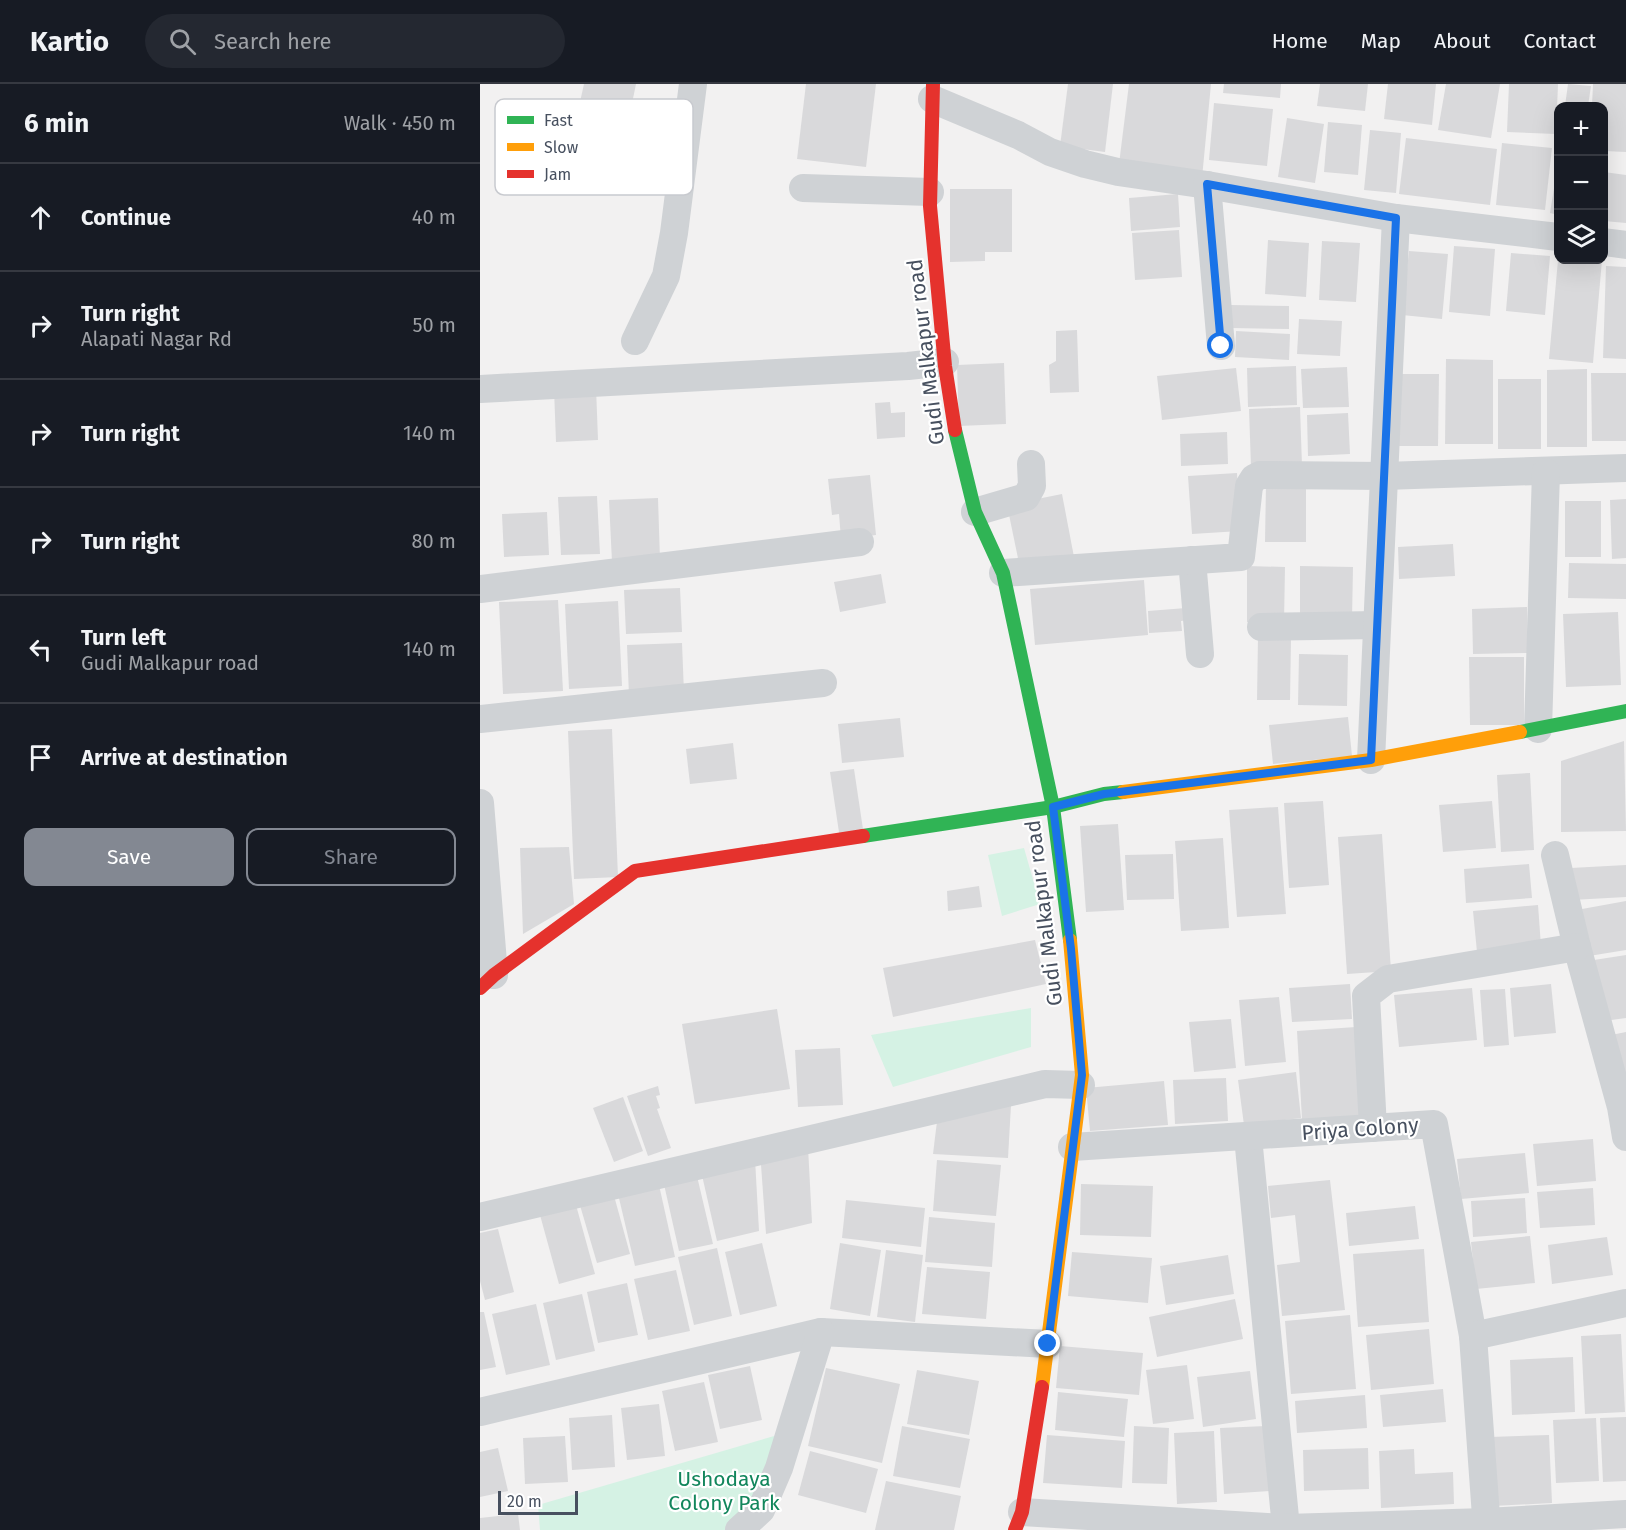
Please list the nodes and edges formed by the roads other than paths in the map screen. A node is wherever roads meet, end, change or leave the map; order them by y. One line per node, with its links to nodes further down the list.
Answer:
1 (693, 84): 3 (street)
2 (932, 92): 4 (street); 6 (street, Gudi Malkapur road)
3 (691, 99)
4 (1207, 184): 8 (street); 13 (street)
5 (803, 188): 6 (street)
6 (930, 192): 14 (street, Gudi Malkapur road)
7 (679, 195): 12 (street)
8 (1396, 218): 9 (street); 19 (street)
9 (1554, 237)
10 (1608, 243): 11 (street)
11 (1626, 245)
12 (635, 341)
13 (1221, 346)
14 (945, 362): 15 (street); 20 (street, Gudi Malkapur road)
15 (480, 389)
16 (1031, 464): 20 (street)
17 (1626, 468): 18 (street)
18 (1546, 472): 19 (street); 31 (street)
19 (1384, 476): 22 (street); 25 (street)
20 (975, 512): 23 (street, Gudi Malkapur road)
21 (860, 542): 24 (street)
22 (1192, 560): 23 (street); 27 (street)
23 (1003, 573): 34 (street, Gudi Malkapur road)
24 (480, 589)
25 (1377, 625): 26 (street); 32 (street)
26 (1261, 627)
27 (1200, 654)
28 (823, 683): 30 (street)
29 (1626, 711): 31 (street)
30 (480, 719)
31 (1539, 729): 32 (street)
32 (1371, 760): 34 (street)
33 (480, 803): 37 (street)
34 (1053, 807): 37 (street); 38 (street, Gudi Malkapur road)
35 (1555, 855): 36 (street)
36 (1576, 947): 39 (street); 40 (street)
37 (487, 982)
38 (1081, 1085): 43 (street, Gudi Malkapur road); 44 (street)
39 (1623, 1106): 42 (street)
40 (1374, 1128): 41 (street, Priya Colony); 47 (street, Priya Colony)
41 (1248, 1137): 43 (street, Priya Colony); 53 (street)
42 (1626, 1137)
43 (1072, 1147): 48 (street, Gudi Malkapur road)
44 (480, 1217)
45 (1626, 1303): 47 (street)
46 (821, 1332): 48 (street); 49 (street); 54 (street)
47 (1473, 1336): 52 (street, Priya Colony)
48 (1048, 1344): 51 (street, Gudi Malkapur road)
49 (480, 1412)
50 (1626, 1514): 52 (street)
51 (1019, 1521): 53 (street)
52 (1487, 1526): 53 (street)
53 (1286, 1528)
54 (739, 1530)

